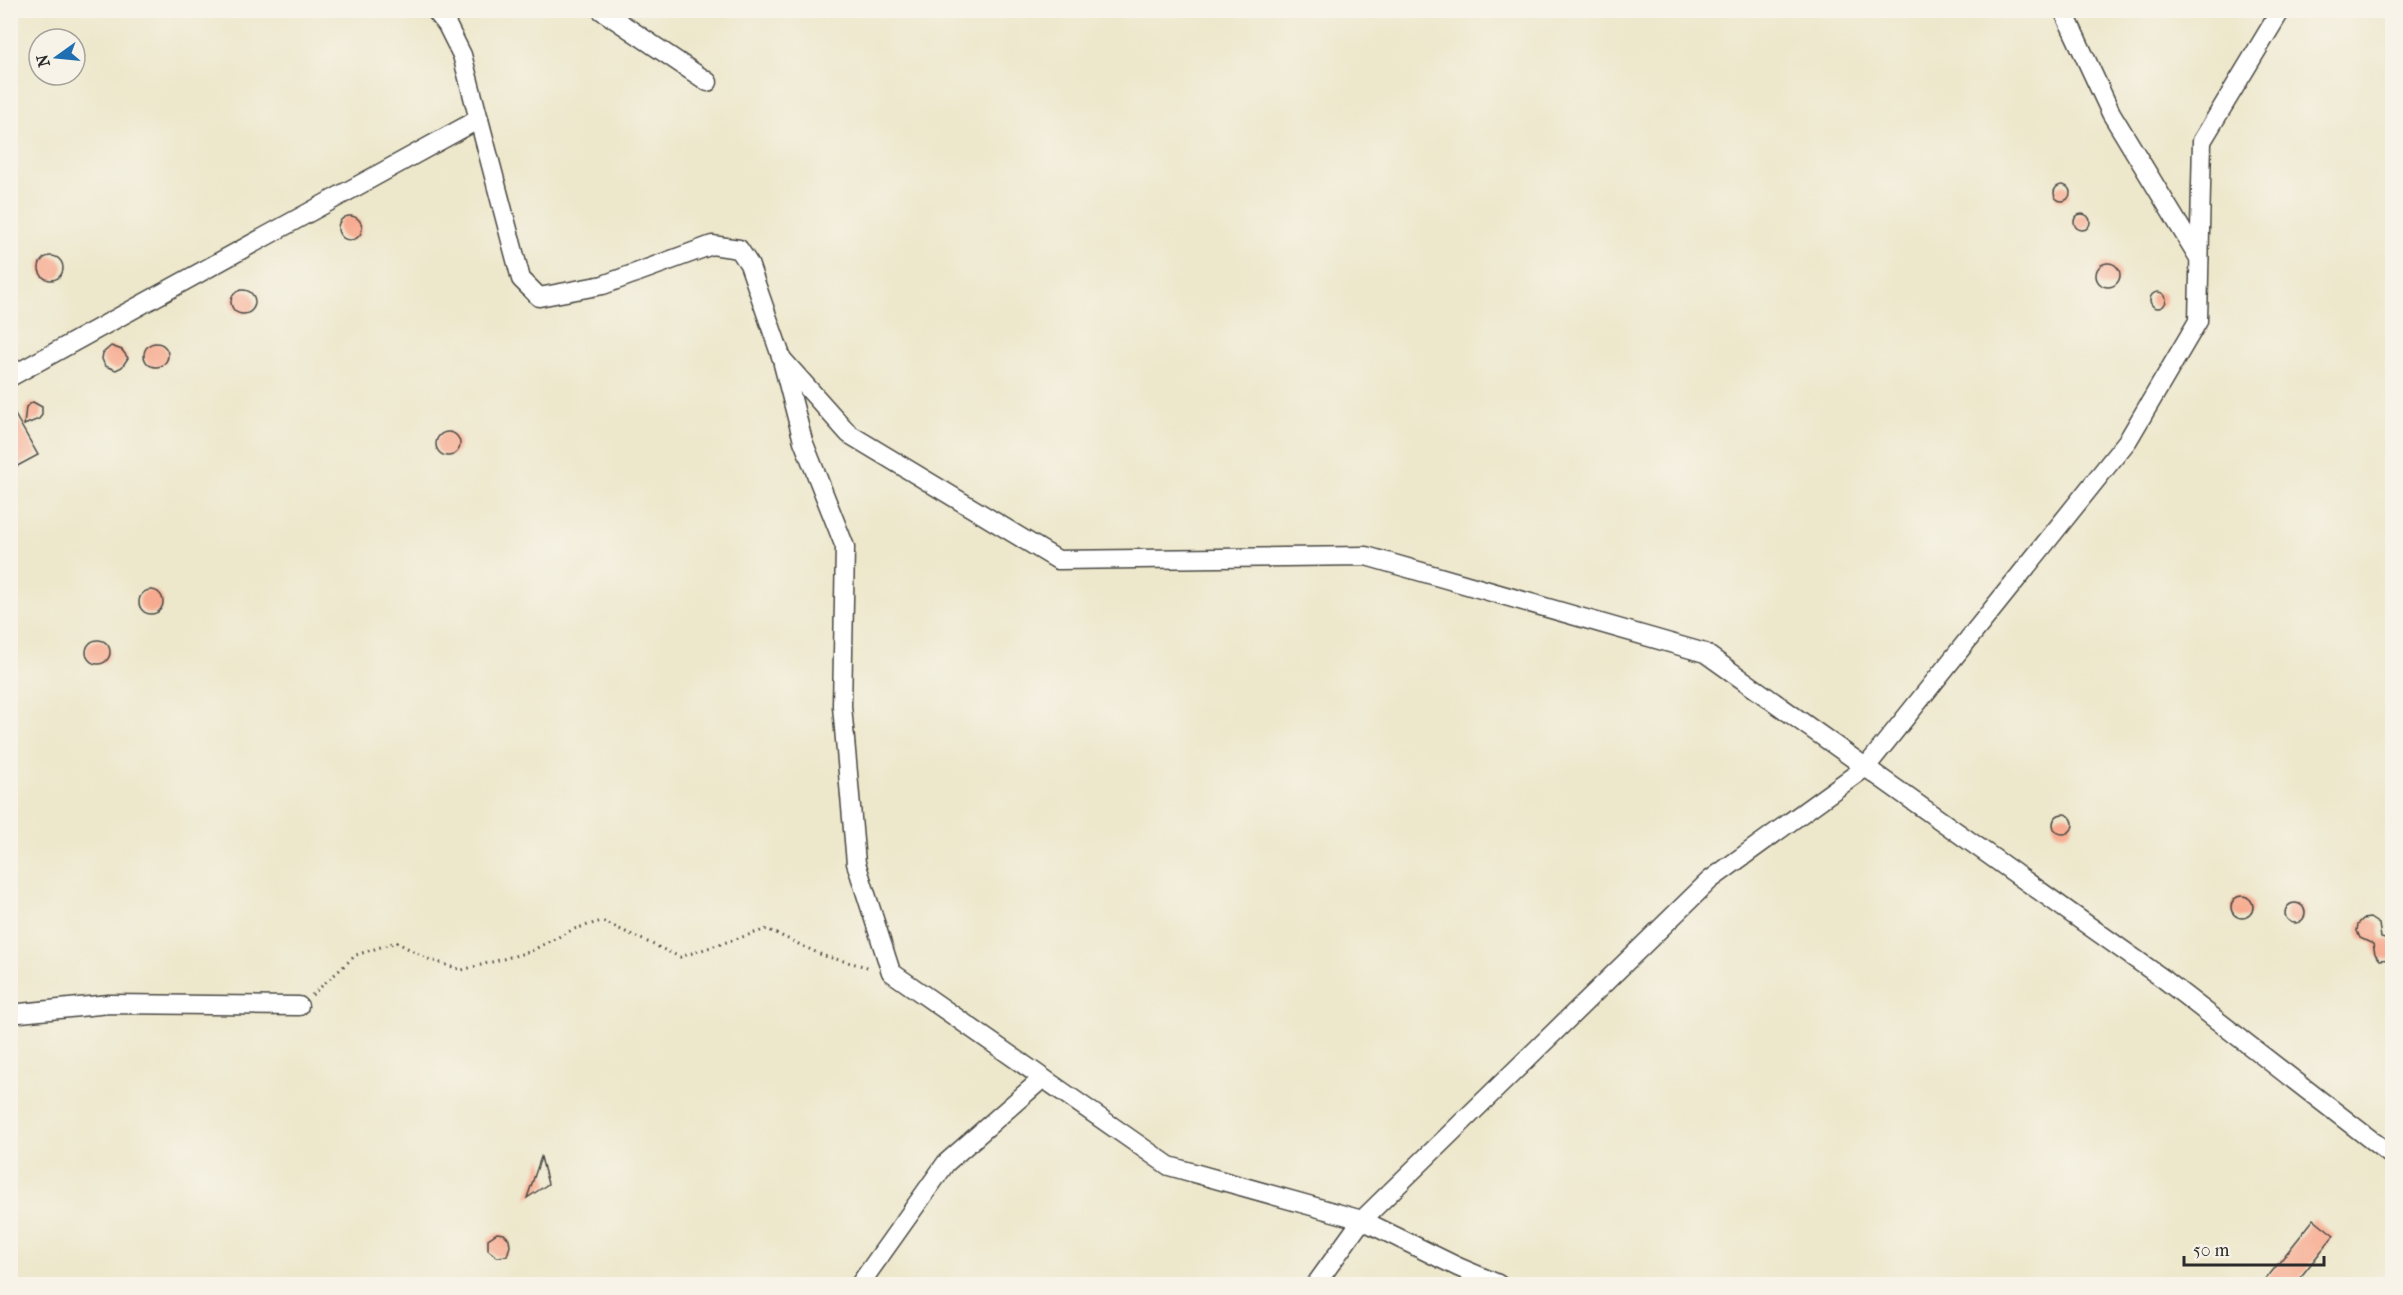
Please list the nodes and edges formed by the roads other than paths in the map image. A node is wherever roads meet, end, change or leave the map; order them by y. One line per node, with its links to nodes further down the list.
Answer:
1 (435, 10): 6 (street)
2 (601, 10): 5 (street)
3 (2062, 10): 7 (street)
4 (2281, 10): 7 (street)
5 (708, 82)
6 (479, 119): 8 (street); 9 (street)
7 (2199, 258): 10 (street)
8 (782, 359): 10 (street); 13 (street)
9 (10, 377)
10 (1866, 767): 14 (street); 15 (street)
11 (300, 1006): 12 (street)
12 (10, 1014)
13 (1043, 1078): 15 (street); 16 (street)
14 (2392, 1156)
15 (1362, 1220): 17 (street); 18 (street)
16 (860, 1284)
17 (1316, 1284)
18 (1498, 1284)

